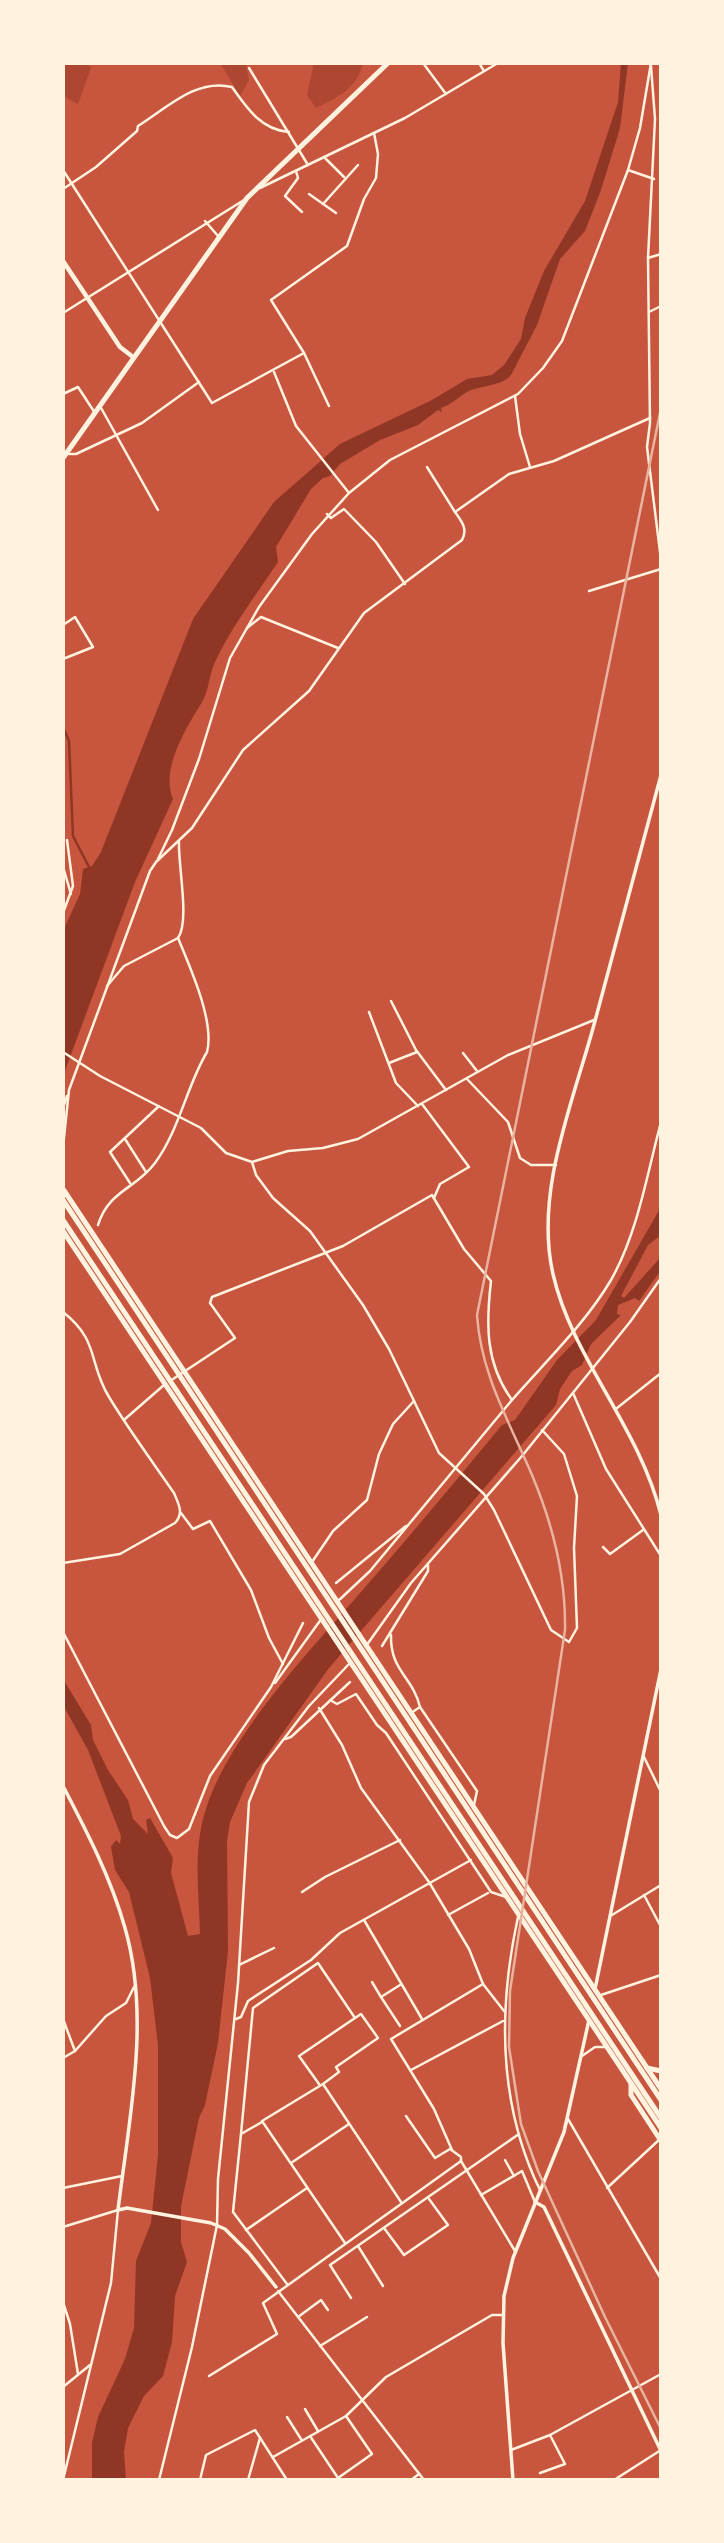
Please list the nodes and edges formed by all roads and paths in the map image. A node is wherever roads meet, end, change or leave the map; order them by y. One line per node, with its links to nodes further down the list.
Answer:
1 (388, 63): 11 (main road)
2 (424, 63): 8 (street)
3 (479, 63): 7 (street)
4 (498, 63): 7 (street)
5 (651, 63): 16 (street); 19 (street)
6 (248, 68): 9 (street)
7 (484, 71): 8 (street)
8 (446, 94): 10 (street)
9 (289, 132): 11 (street); 20 (street)
10 (374, 133): 12 (street); 39 (street)
11 (299, 149): 13 (street); 22 (main road)
12 (324, 157): 13 (street); 18 (street)
13 (308, 165): 17 (street)
14 (358, 165): 18 (street)
15 (63, 170): 20 (street)
16 (628, 170): 19 (street); 44 (street)
17 (296, 171): 22 (street); 26 (street)
18 (344, 177): 25 (street)
19 (654, 179): 31 (street)
20 (73, 183): 21 (street); 33 (street)
21 (63, 189)
22 (254, 191): 24 (main road)
23 (309, 194): 25 (street)
24 (247, 198): 28 (street); 29 (main road)
25 (323, 204): 27 (street)
26 (303, 212)
27 (337, 213)
28 (205, 221): 29 (street); 33 (street)
29 (218, 236): 38 (main road)
30 (661, 254): 31 (street)
31 (648, 258): 36 (street)
32 (63, 261): 34 (main road)
33 (129, 273): 34 (street); 38 (street)
34 (88, 298): 37 (street); 40 (main road)
35 (661, 306): 36 (street)
36 (649, 312): 48 (street)
37 (63, 313)
38 (159, 320): 40 (main road); 42 (street)
39 (304, 353): 41 (street); 46 (street)
40 (133, 357): 45 (main road)
41 (274, 372): 42 (street); 53 (street)
42 (199, 382): 49 (street)
43 (63, 394): 47 (street)
44 (515, 396): 52 (street); 53 (street)
45 (99, 406): 47 (main road); 49 (street)
46 (330, 406)
47 (94, 413): 50 (main road)
48 (650, 418): 52 (street); 57 (street)
49 (116, 436): 50 (street); 54 (street)
50 (65, 455)
51 (427, 467): 55 (street)
52 (530, 467): 55 (street)
53 (349, 493): 56 (street)
54 (158, 510)
55 (455, 512): 59 (street)
56 (327, 514): 59 (street); 62 (street)
57 (661, 560)
58 (661, 569): 60 (street)
59 (405, 584): 63 (street)
60 (589, 591)
61 (63, 625): 64 (street)
62 (244, 631): 63 (street); 68 (street)
63 (338, 648): 67 (street)
64 (63, 659)
65 (661, 775): 76 (street)
66 (67, 840): 70 (street)
67 (179, 842): 68 (street); 72 (street)
68 (156, 862): 73 (street)
69 (63, 867): 70 (street)
70 (71, 894): 71 (street)
71 (63, 912)
72 (178, 938): 73 (street); 89 (street)
73 (107, 986): 80 (street)
74 (391, 1002): 78 (street)
75 (369, 1012): 81 (street)
76 (595, 1020): 82 (street); 94 (street)
77 (63, 1052): 80 (street)
78 (417, 1052): 81 (street); 85 (street)
79 (463, 1053): 82 (street)
80 (78, 1062): 84 (street); 87 (street)
81 (388, 1063): 86 (street)
82 (477, 1071): 83 (street)
83 (467, 1078): 85 (street); 94 (street)
84 (69, 1090): 88 (street); 92 (street)
85 (446, 1090): 86 (street)
86 (420, 1105): 93 (street); 98 (street)
87 (159, 1106): 89 (street); 91 (street)
88 (63, 1108)
89 (178, 1115): 93 (street); 95 (street)
90 (661, 1122): 106 (street)
91 (125, 1139): 95 (street); 96 (street)
92 (63, 1147)
93 (252, 1161): 103 (street)
94 (556, 1164): 106 (street)
95 (146, 1172): 96 (street)
96 (130, 1183): 101 (street)
97 (63, 1189): 108 (main road)
98 (434, 1198): 103 (street); 112 (street)
99 (63, 1200): 194 (main road)
100 (63, 1220): 196 (main road)
101 (98, 1225)
102 (63, 1231): 110 (main road)
103 (326, 1253): 108 (street); 113 (street)
104 (661, 1278): 107 (street)
105 (63, 1312): 115 (street)
106 (574, 1331): 107 (street); 112 (street)
107 (593, 1365): 111 (street); 114 (street)
108 (185, 1371): 110 (street); 126 (main road)
109 (661, 1373): 114 (street)
110 (164, 1385): 115 (street); 130 (main road)
111 (573, 1392): 116 (street); 122 (street)
112 (512, 1400): 117 (street)
113 (414, 1401): 117 (street); 126 (street)
114 (617, 1408): 120 (street)
115 (125, 1419): 119 (street)
116 (542, 1430): 118 (street); 118 (street)
117 (457, 1471): 118 (street); 121 (street)
118 (484, 1495): 127 (street)
119 (180, 1512): 125 (street); 137 (street)
120 (661, 1515)
121 (414, 1519): 128 (street); 129 (street)
122 (643, 1530): 123 (street); 124 (street)
123 (603, 1547)
124 (661, 1556)
125 (63, 1563)
126 (311, 1563): 129 (main road)
127 (428, 1563): 133 (street); 134 (street)
128 (336, 1583)
129 (337, 1602): 134 (main road)
130 (323, 1621): 136 (main road); 140 (street)
131 (303, 1623): 137 (street)
132 (63, 1632): 140 (street)
133 (391, 1635): 135 (street); 142 (street)
134 (366, 1645): 136 (street); 144 (main road)
135 (382, 1646)
136 (351, 1661): 145 (main road); 147 (street)
137 (284, 1664): 140 (street)
138 (661, 1669): 148 (street)
139 (350, 1682): 141 (street)
140 (271, 1688)
141 (330, 1700): 143 (street); 146 (street)
142 (420, 1707): 144 (street); 151 (street)
143 (319, 1708): 147 (street); 152 (street)
144 (411, 1713): 151 (main road)
145 (395, 1727): 146 (street); 159 (main road)
146 (386, 1733): 153 (street)
147 (285, 1739): 166 (street)
148 (643, 1755): 150 (street); 162 (street)
149 (63, 1786): 171 (street)
150 (661, 1792)
151 (474, 1807): 172 (main road)
152 (400, 1840): 154 (street); 156 (street)
153 (471, 1860): 154 (street); 159 (street)
154 (429, 1882): 160 (street); 163 (street)
155 (661, 1885): 158 (street)
156 (302, 1892)
157 (488, 1894): 160 (street)
158 (644, 1895): 162 (street); 164 (street)
159 (507, 1897): 161 (main road)
160 (448, 1915): 169 (street)
161 (519, 1915): 176 (street); 181 (main road)
162 (609, 1917): 172 (street)
163 (364, 1920): 170 (street); 179 (street)
164 (660, 1925)
165 (274, 1948): 166 (street)
166 (239, 1965): 179 (street)
167 (661, 1975): 172 (street)
168 (372, 1982): 174 (street)
169 (483, 1984): 176 (street); 180 (street)
170 (400, 1985): 174 (street); 180 (street)
171 (134, 1987): 185 (street); 209 (street)
172 (597, 1993): 181 (street); 188 (main road)
173 (661, 1993): 175 (street)
174 (381, 1997): 183 (street)
175 (661, 2008)
176 (504, 2011): 182 (street)
177 (355, 2018): 192 (street); 192 (street); 201 (street)
178 (63, 2019): 185 (street)
179 (235, 2019): 220 (street)
180 (422, 2020): 189 (street)
181 (589, 2020): 184 (main road); 186 (street)
182 (504, 2021): 189 (street); 202 (street)
183 (400, 2026)
184 (608, 2048): 186 (street); 191 (main road)
185 (75, 2052): 187 (street)
186 (582, 2056): 197 (street)
187 (63, 2058)
188 (647, 2068): 190 (main road); 193 (main road)
189 (411, 2070): 204 (street)
190 (661, 2071)
191 (631, 2083): 200 (main road); 203 (main road)
192 (321, 2084): 198 (street); 199 (street)
193 (661, 2089)
194 (661, 2100)
195 (406, 2116): 204 (street)
196 (661, 2118)
197 (568, 2119): 213 (street); 214 (street)
198 (262, 2121): 201 (street); 207 (street)
199 (349, 2124): 207 (street); 218 (street)
200 (661, 2128)
201 (241, 2134): 223 (street)
202 (519, 2134): 208 (street); 214 (street)
203 (660, 2140): 213 (street)
204 (452, 2150): 206 (street)
205 (505, 2160): 210 (street)
206 (461, 2161): 208 (street); 218 (street)
207 (291, 2163): 212 (street)
208 (467, 2171): 215 (street); 216 (street)
209 (122, 2176): 211 (street); 219 (street)
210 (514, 2176): 215 (street); 217 (street)
211 (63, 2188)
212 (307, 2188): 223 (street); 224 (street)
213 (607, 2188): 227 (street)
214 (540, 2190): 217 (street)
215 (481, 2195): 226 (street)
216 (428, 2197): 222 (street); 222 (street)
217 (535, 2202): 226 (street); 243 (street)
218 (402, 2203): 224 (street)
219 (118, 2210): 220 (street); 221 (street); 238 (street)
220 (217, 2225): 230 (street); 260 (street)
221 (63, 2227)
222 (384, 2228): 225 (street)
223 (246, 2230): 228 (street)
224 (345, 2243): 228 (street)
225 (358, 2246): 229 (street); 231 (street)
226 (515, 2251): 234 (street)
227 (661, 2279)
228 (286, 2284): 230 (street)
229 (383, 2286)
230 (277, 2289): 235 (street); 241 (street)
231 (351, 2298)
232 (63, 2302): 239 (street)
233 (328, 2309): 235 (street)
234 (502, 2315): 244 (street); 253 (street)
235 (298, 2317): 237 (street)
236 (367, 2317): 237 (street)
237 (320, 2346): 244 (street)
238 (90, 2365): 239 (street); 259 (street)
239 (78, 2374): 242 (street)
240 (661, 2374): 243 (street)
241 (209, 2376)
242 (63, 2386)
243 (630, 2390): 250 (street); 254 (street)
244 (362, 2402): 246 (street); 257 (street)
245 (305, 2409): 248 (street)
246 (346, 2416): 248 (street); 258 (street)
247 (287, 2417): 252 (street)
248 (318, 2431): 249 (street)
249 (310, 2435): 252 (street); 258 (street)
250 (550, 2435): 253 (street); 256 (street)
251 (260, 2438): 255 (street); 261 (street); 262 (street)
252 (301, 2439): 255 (street)
253 (511, 2450): 266 (street)
254 (661, 2451): 267 (street)
255 (273, 2457): 263 (street)
256 (540, 2473)
257 (419, 2474): 264 (street); 265 (street)
258 (338, 2479)
259 (63, 2480)
260 (159, 2480)
261 (200, 2480)
262 (248, 2480)
263 (287, 2480)
264 (411, 2480)
265 (424, 2480)
266 (513, 2480)
267 (614, 2480)

